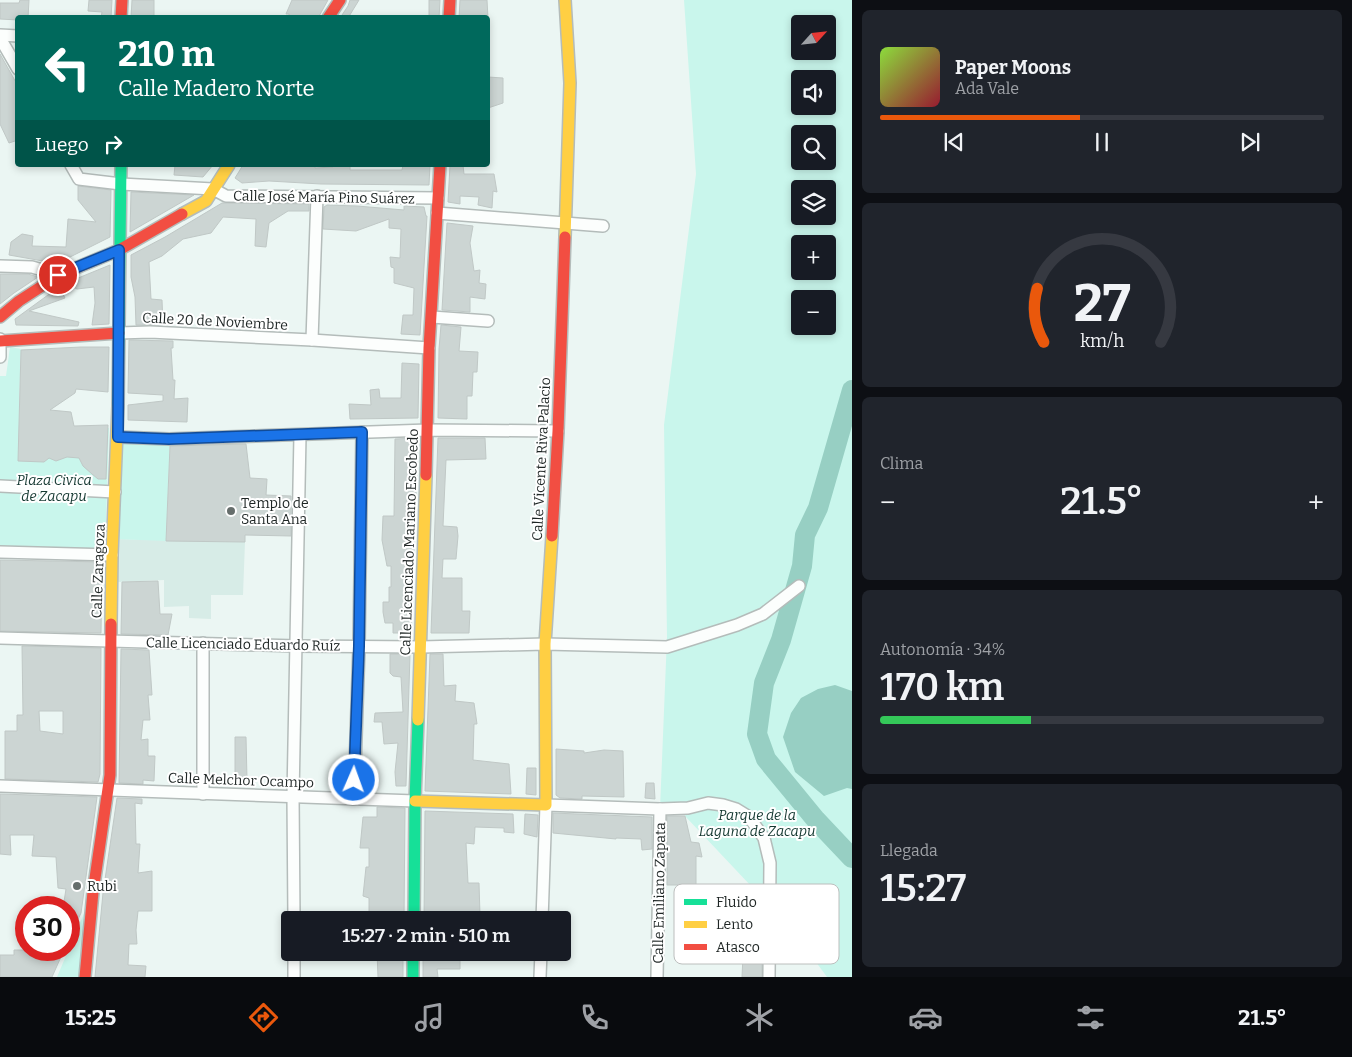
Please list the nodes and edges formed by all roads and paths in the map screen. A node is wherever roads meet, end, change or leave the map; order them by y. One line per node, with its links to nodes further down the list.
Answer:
1 (122, 0): 5 (main road)
2 (340, 0): 6 (main road)
3 (450, 0): 7 (main road)
4 (565, 0): 20 (main road, Calle Vicente Riva Palacio)
5 (121, 15)
6 (330, 15)
7 (449, 15)
8 (0, 36): 9 (street); 10 (street)
9 (15, 36)
10 (15, 64)
11 (72, 167): 15 (street, Calle José María Pino Suárez)
12 (121, 167): 15 (main road, Calle Zaragoza)
13 (228, 167): 16 (main road)
14 (440, 167): 18 (main road, Calle Licenciado Mariano Escobedo)
15 (121, 184): 16 (street, Calle José María Pino Suárez); 22 (main road, Calle Zaragoza)
16 (213, 188): 17 (street, Calle José María Pino Suárez); 22 (main road)
17 (317, 196): 18 (street, Calle José María Pino Suárez); 30 (street)
18 (438, 198): 19 (main road, Calle Licenciado Mariano Escobedo)
19 (437, 214): 20 (street); 26 (main road, Calle Licenciado Mariano Escobedo)
20 (566, 223): 21 (street); 34 (main road, Calle Vicente Riva Palacio)
21 (603, 226)
22 (119, 250): 24 (main road); 28 (main road, Calle Zaragoza)
23 (0, 266): 24 (street)
24 (58, 275): 25 (main road)
25 (0, 317)
26 (432, 317): 27 (street); 31 (main road, Calle Licenciado Mariano Escobedo)
27 (488, 322)
28 (119, 333): 29 (main road, Calle 20 de Noviembre); 30 (street, Calle 20 de Noviembre); 37 (main road, Calle Zaragoza)
29 (0, 340): 32 (street)
30 (312, 340): 31 (street, Calle 20 de Noviembre)
31 (428, 348): 33 (main road, Calle Licenciado Mariano Escobedo)
32 (0, 357)
33 (428, 430): 34 (street); 35 (street); 49 (main road, Calle Licenciado Mariano Escobedo)
34 (558, 431): 46 (main road, Calle Vicente Riva Palacio)
35 (362, 432): 36 (street); 48 (street)
36 (300, 435): 37 (street); 47 (street)
37 (118, 437): 39 (main road, Calle Zaragoza)
38 (0, 486): 39 (street)
39 (115, 492): 41 (main road, Calle Zaragoza)
40 (0, 552): 41 (street)
41 (112, 555): 44 (main road, Calle Zaragoza)
42 (795, 589): 46 (street, Calle Licenciado Eduardo Ruíz)
43 (0, 638): 44 (street, Calle Licenciado Eduardo Ruíz)
44 (111, 642): 45 (street, Calle Licenciado Eduardo Ruíz); 51 (main road, Calle Zaragoza)
45 (203, 643): 47 (street, Calle Licenciado Eduardo Ruíz); 52 (street)
46 (545, 644): 49 (street, Calle Licenciado Eduardo Ruíz); 56 (main road, Calle Vicente Riva Palacio)
47 (296, 646): 48 (street, Calle Licenciado Eduardo Ruíz); 53 (street)
48 (359, 646): 49 (street, Calle Licenciado Eduardo Ruíz); 54 (street)
49 (421, 647): 55 (main road, Calle Licenciado Mariano Escobedo)
50 (0, 786): 51 (street, Calle Melchor Ocampo)
51 (108, 789): 52 (street, Calle Melchor Ocampo); 66 (main road, Calle Zaragoza)
52 (203, 794): 53 (street, Calle Melchor Ocampo)
53 (293, 796): 54 (street, Calle Melchor Ocampo); 59 (street)
54 (354, 799): 55 (street, Calle Melchor Ocampo)
55 (414, 801): 56 (main road, Calle Melchor Ocampo); 60 (main road, Calle Licenciado Mariano Escobedo)
56 (546, 805): 57 (street, Calle Melchor Ocampo); 61 (street, Calle Vicente Riva Palacio)
57 (660, 809): 58 (street, Calle Melchor Ocampo); 70 (street, Calle Emiliano Zapata)
58 (770, 884)
59 (294, 911)
60 (414, 911)
61 (542, 911)
62 (294, 961): 67 (street)
63 (413, 961): 68 (main road)
64 (541, 961): 69 (street)
65 (770, 964): 71 (street, Calle Melchor Ocampo)
66 (85, 977)
67 (294, 977)
68 (413, 977)
69 (540, 977)
70 (657, 977)
71 (770, 977)

